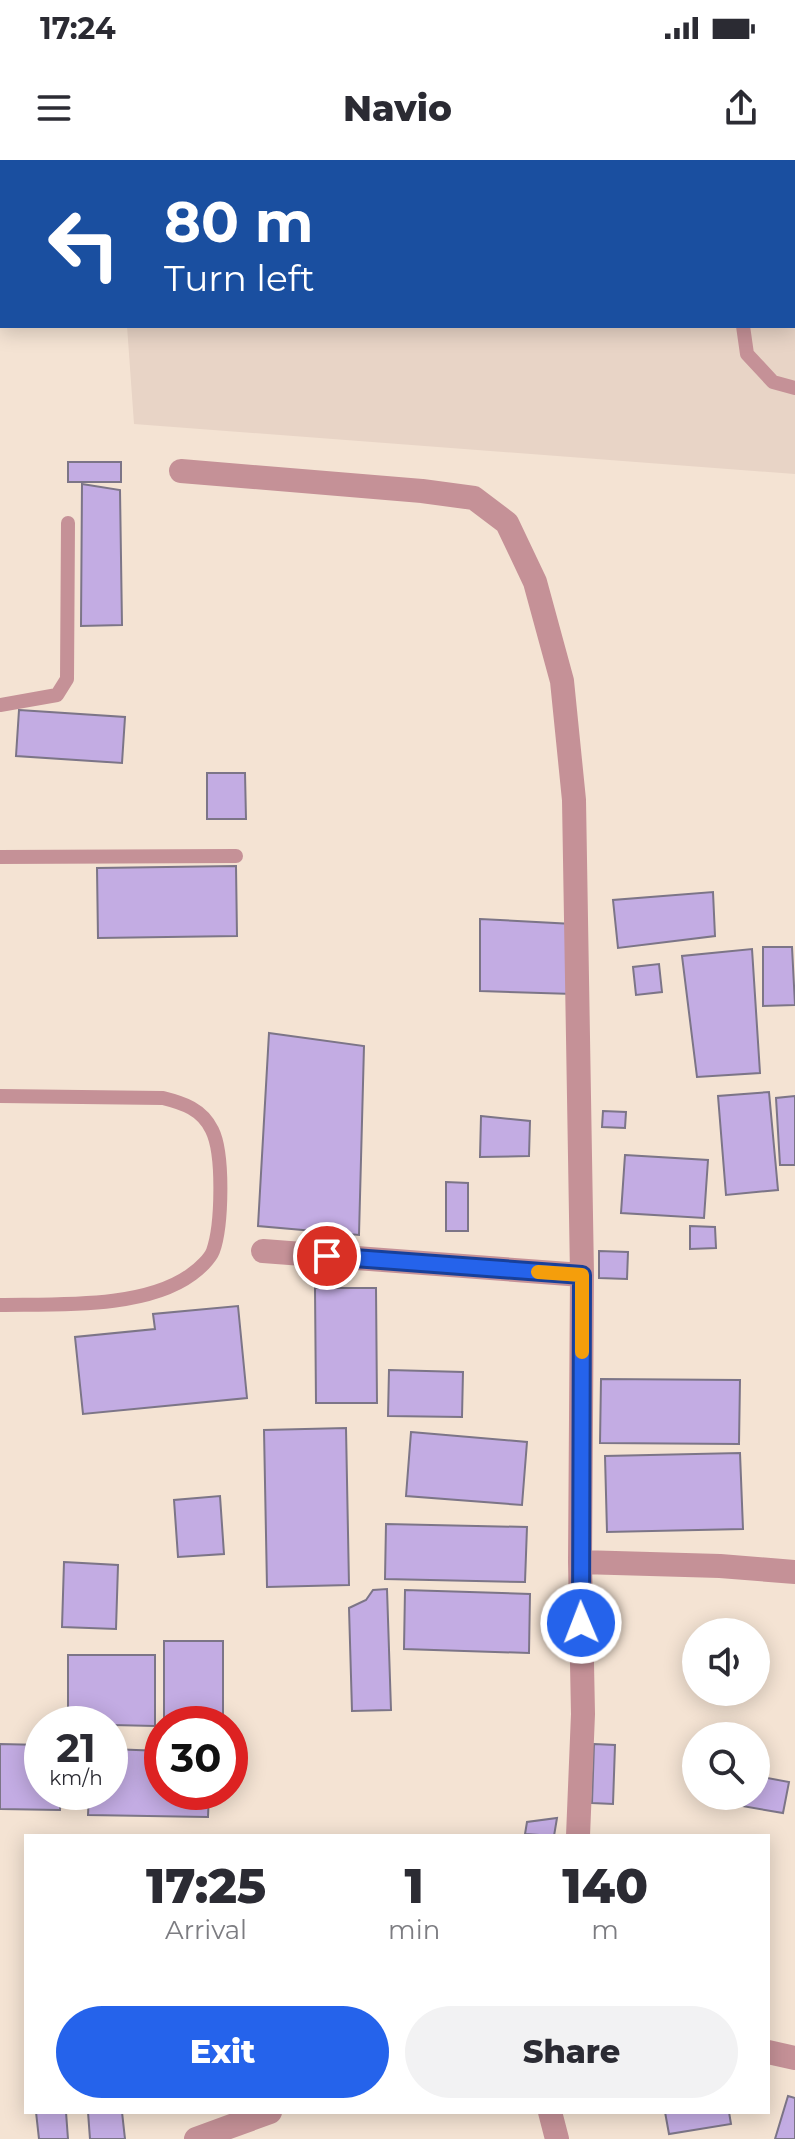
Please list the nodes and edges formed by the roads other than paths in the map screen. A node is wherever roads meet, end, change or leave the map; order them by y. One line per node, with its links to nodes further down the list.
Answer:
1 (743, 328): 2 (lane)
2 (795, 388)
3 (181, 471): 10 (street)
4 (68, 523): 5 (lane)
5 (0, 705)
6 (236, 856): 7 (lane)
7 (0, 857)
8 (0, 1096): 11 (lane)
9 (263, 1251): 10 (street)
10 (582, 1275): 12 (street)
11 (0, 1305)
12 (580, 1562): 13 (street); 14 (street)
13 (795, 1572)
14 (578, 1834)
15 (770, 2052): 16 (street)
16 (795, 2058)
17 (265, 2114): 19 (street)
18 (551, 2114): 20 (street)
19 (196, 2139)
20 (557, 2139)

